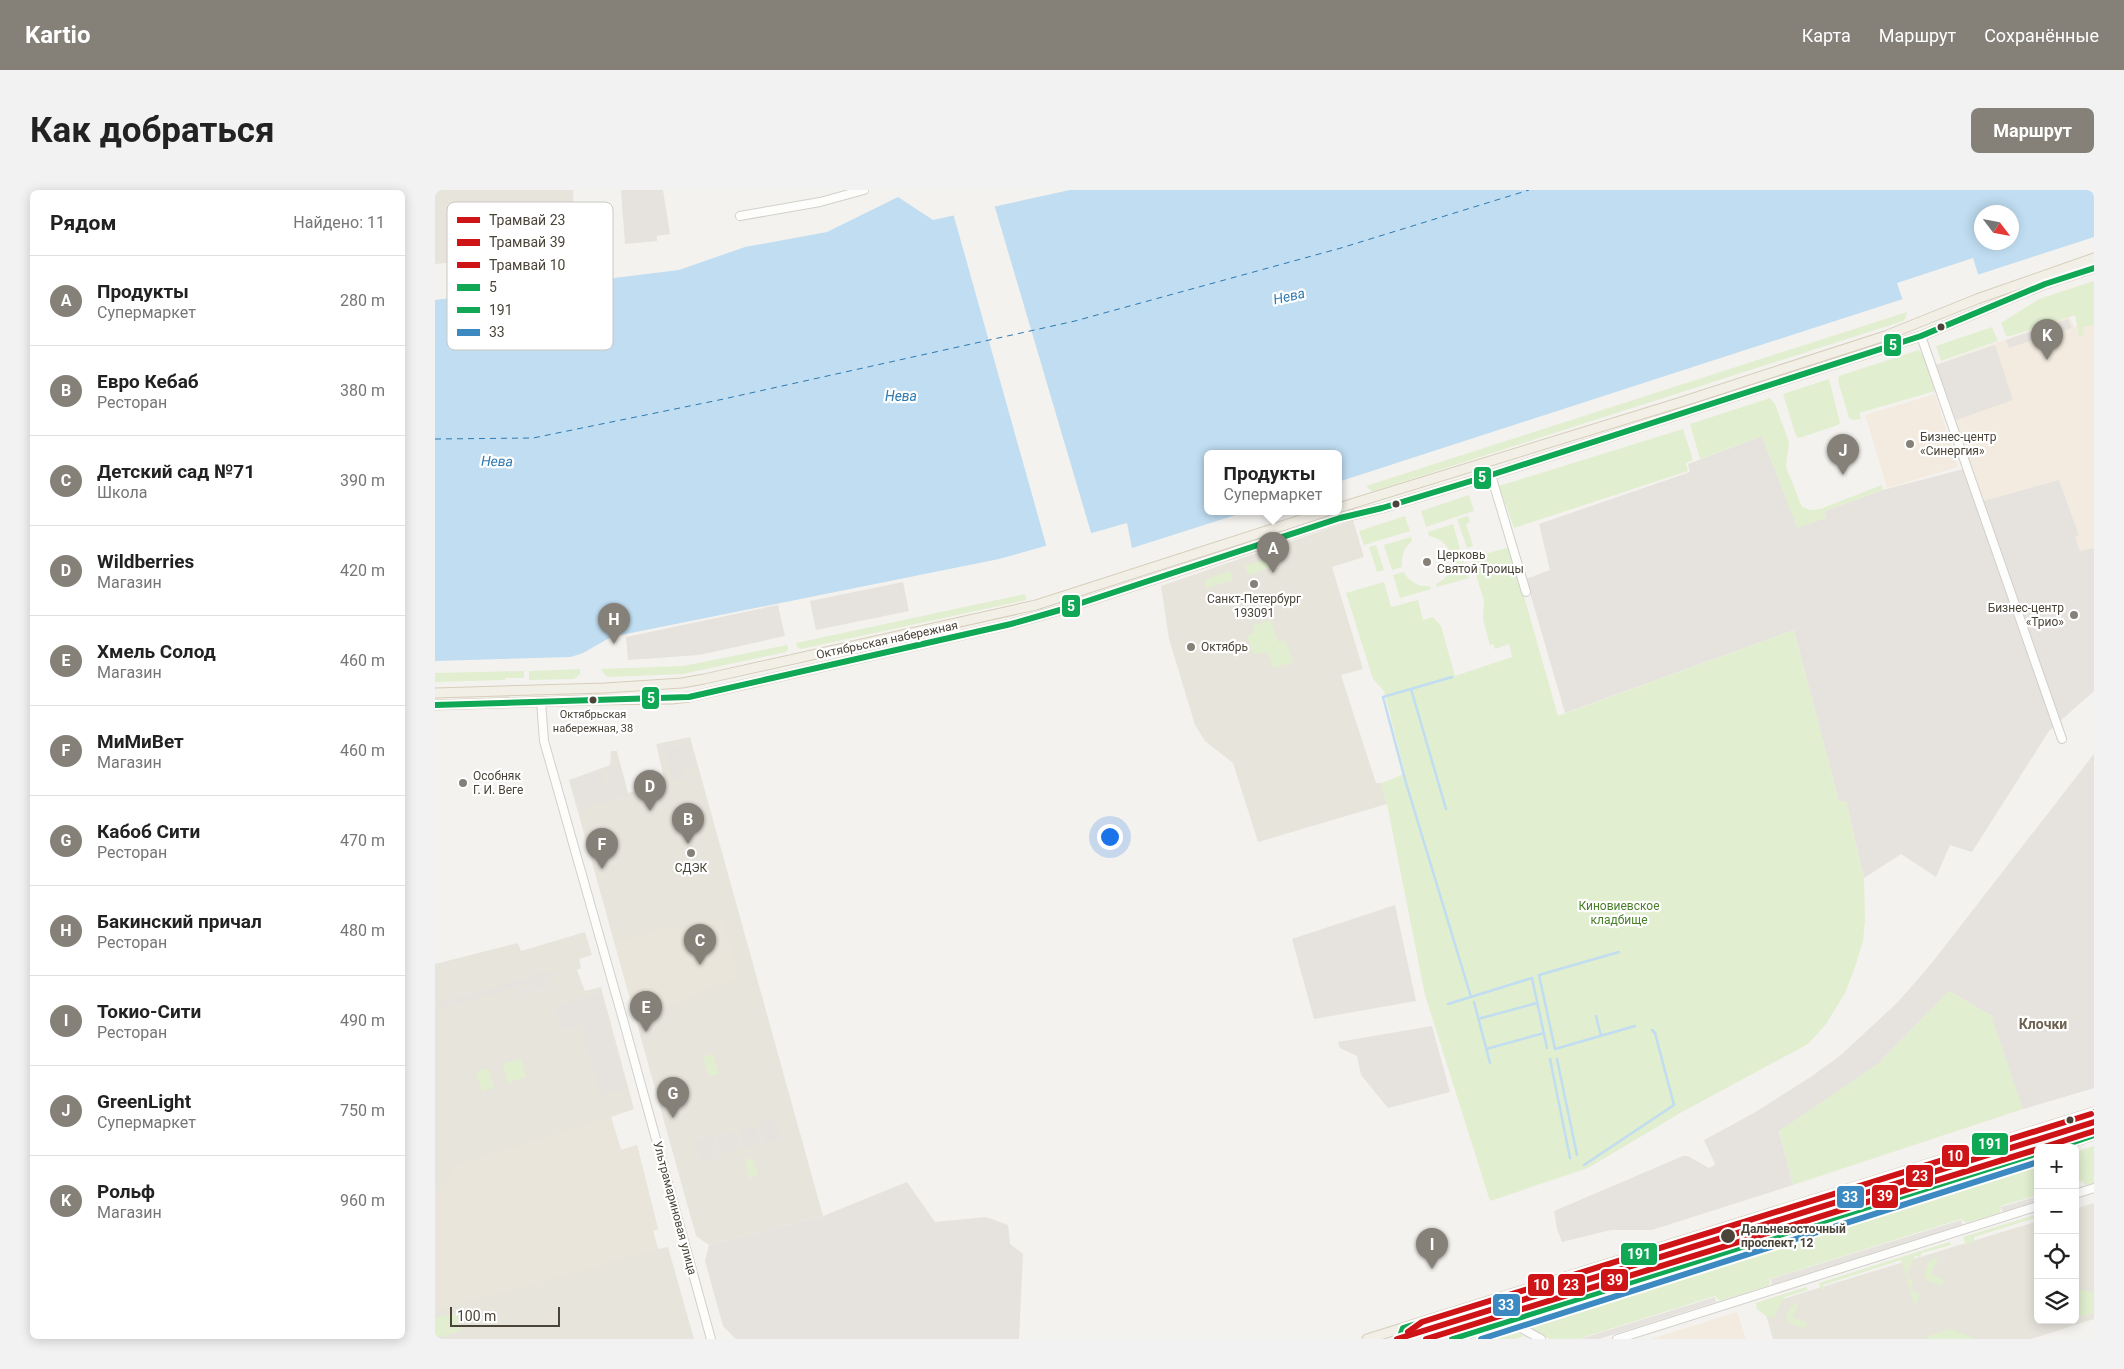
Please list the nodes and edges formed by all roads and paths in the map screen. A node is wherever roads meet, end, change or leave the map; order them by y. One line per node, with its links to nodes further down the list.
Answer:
1 (865, 190): 2 (street)
2 (740, 216)
3 (2094, 258): 7 (main road)
4 (2094, 268): 5 (main road, Октябрьская набережная)
5 (1921, 336): 6 (main road, Октябрьская набережная); 13 (street)
6 (1491, 475): 9 (street); 11 (main road, Октябрьская набережная)
7 (1342, 507)
8 (1316, 515): 10 (main road, Октябрьская набережная)
9 (1526, 592)
10 (435, 693)
11 (541, 701): 12 (main road, Октябрьская набережная); 25 (street, Ультрамариновая улица)
12 (435, 705)
13 (2062, 739)
14 (2094, 1112): 18 (main road)
15 (2094, 1135): 16 (main road)
16 (2067, 1144)
17 (2034, 1154): 19 (main road)
18 (1921, 1166): 19 (main road); 24 (main road)
19 (1927, 1188): 23 (main road)
20 (2094, 1188): 21 (street)
21 (2079, 1193)
22 (2034, 1207): 31 (street)
23 (1508, 1321): 29 (main road); 30 (street)
24 (1403, 1328): 26 (main road); 27 (main road); 28 (main road)
25 (711, 1339)
26 (1367, 1339)
27 (1399, 1339)
28 (1409, 1339)
29 (1453, 1339)
30 (1541, 1339)
31 (1617, 1339)

